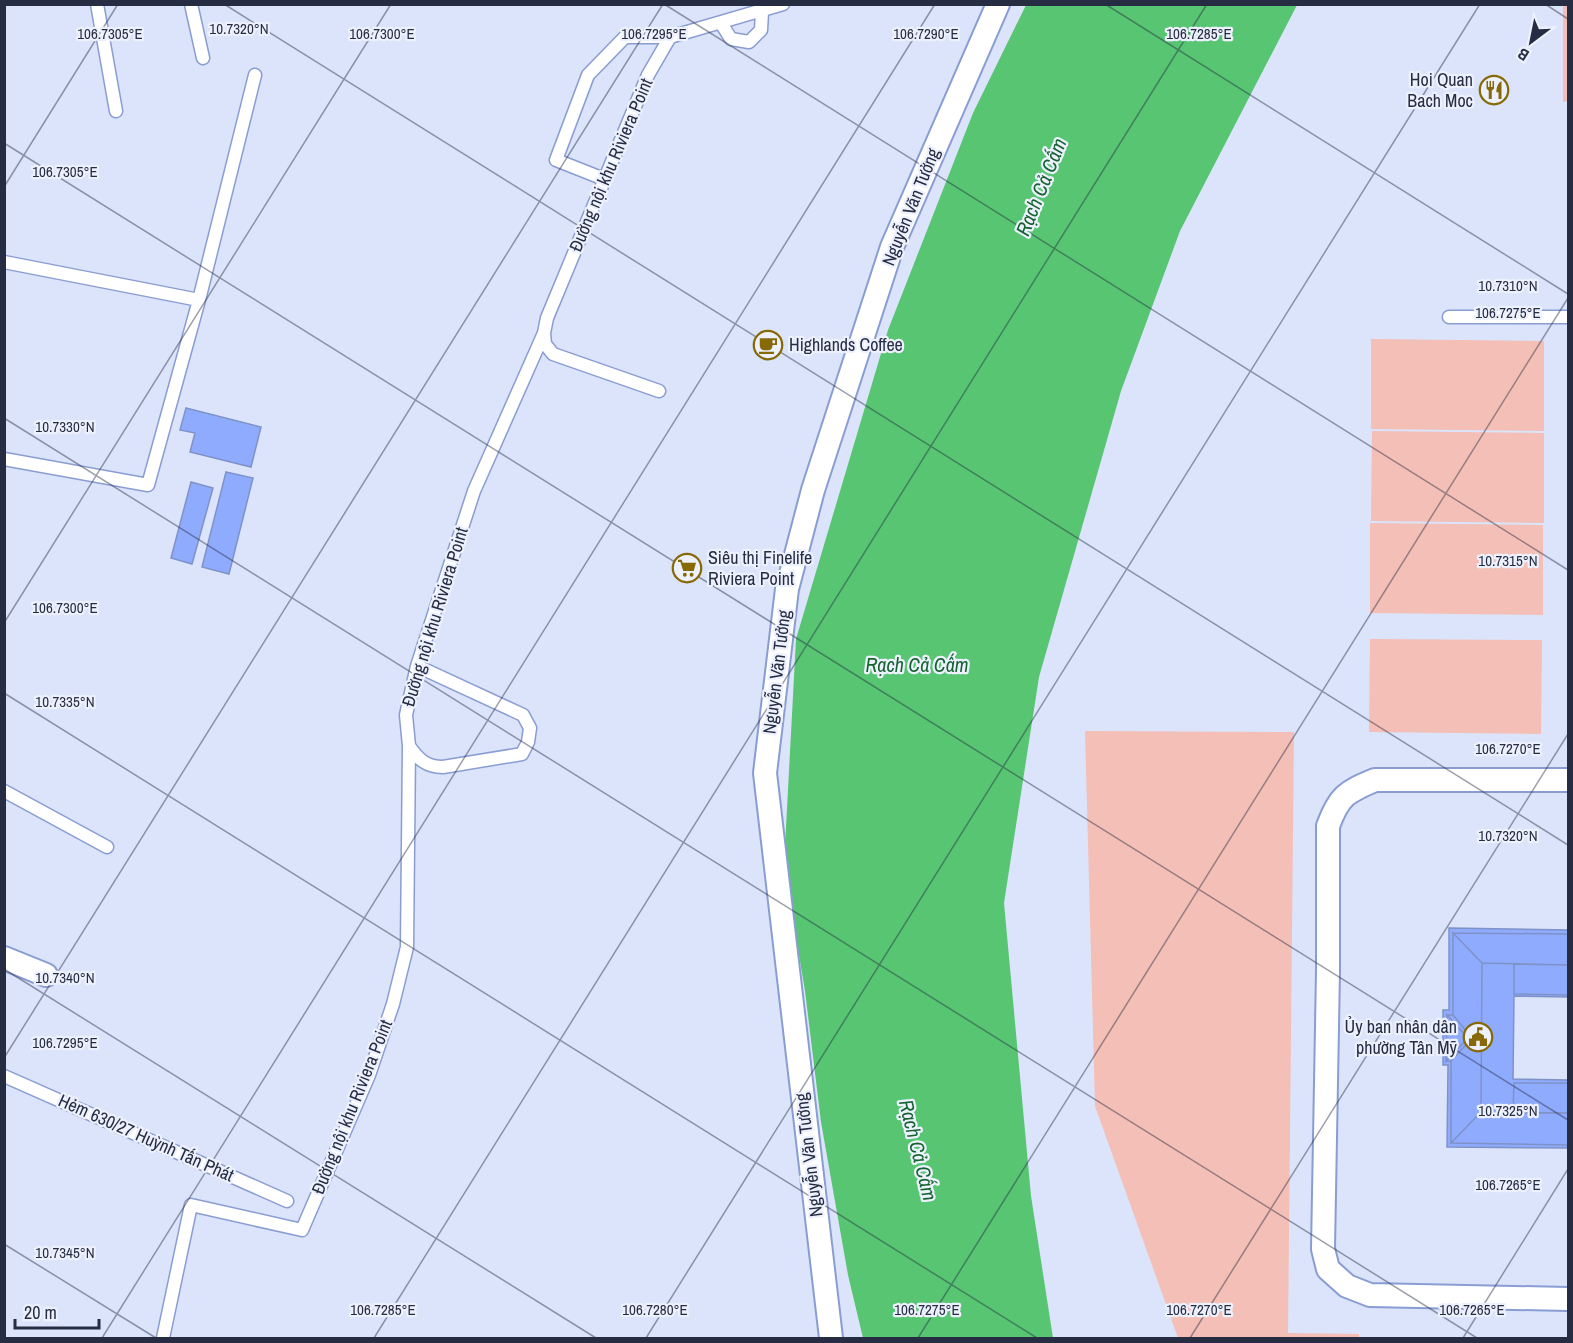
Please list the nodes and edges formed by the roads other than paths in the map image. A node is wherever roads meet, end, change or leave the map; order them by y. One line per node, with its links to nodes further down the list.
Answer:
1 (97, 4): 10 (lane)
2 (191, 4): 8 (lane)
3 (783, 4): 5 (lane)
4 (998, 4): 30 (street, Nguyễn Văn Tưởng)
5 (762, 12): 6 (lane); 6 (lane)
6 (721, 23): 7 (lane)
7 (670, 37): 11 (lane, Đường nội khu Riviera Point); 11 (lane)
8 (203, 58)
9 (255, 75): 13 (lane)
10 (116, 111)
11 (604, 179): 16 (lane, Đường nội khu Riviera Point)
12 (4, 262): 13 (lane)
13 (199, 300): 18 (lane)
14 (1449, 316): 15 (lane)
15 (1569, 317)
16 (544, 333): 17 (lane); 19 (lane, Đường nội khu Riviera Point)
17 (659, 390)
18 (4, 459)
19 (417, 666): 20 (lane, Đường nội khu Riviera Point); 20 (lane)
20 (409, 746): 29 (lane, Đường nội khu Riviera Point)
21 (1569, 780): 28 (street)
22 (4, 791): 23 (lane)
23 (107, 846)
24 (4, 958): 25 (street)
25 (46, 975)
26 (4, 1076): 27 (lane, Hẻm 630/27 Huỳnh Tấn Phát)
27 (287, 1201)
28 (1569, 1299)
29 (163, 1338)
30 (831, 1338)

